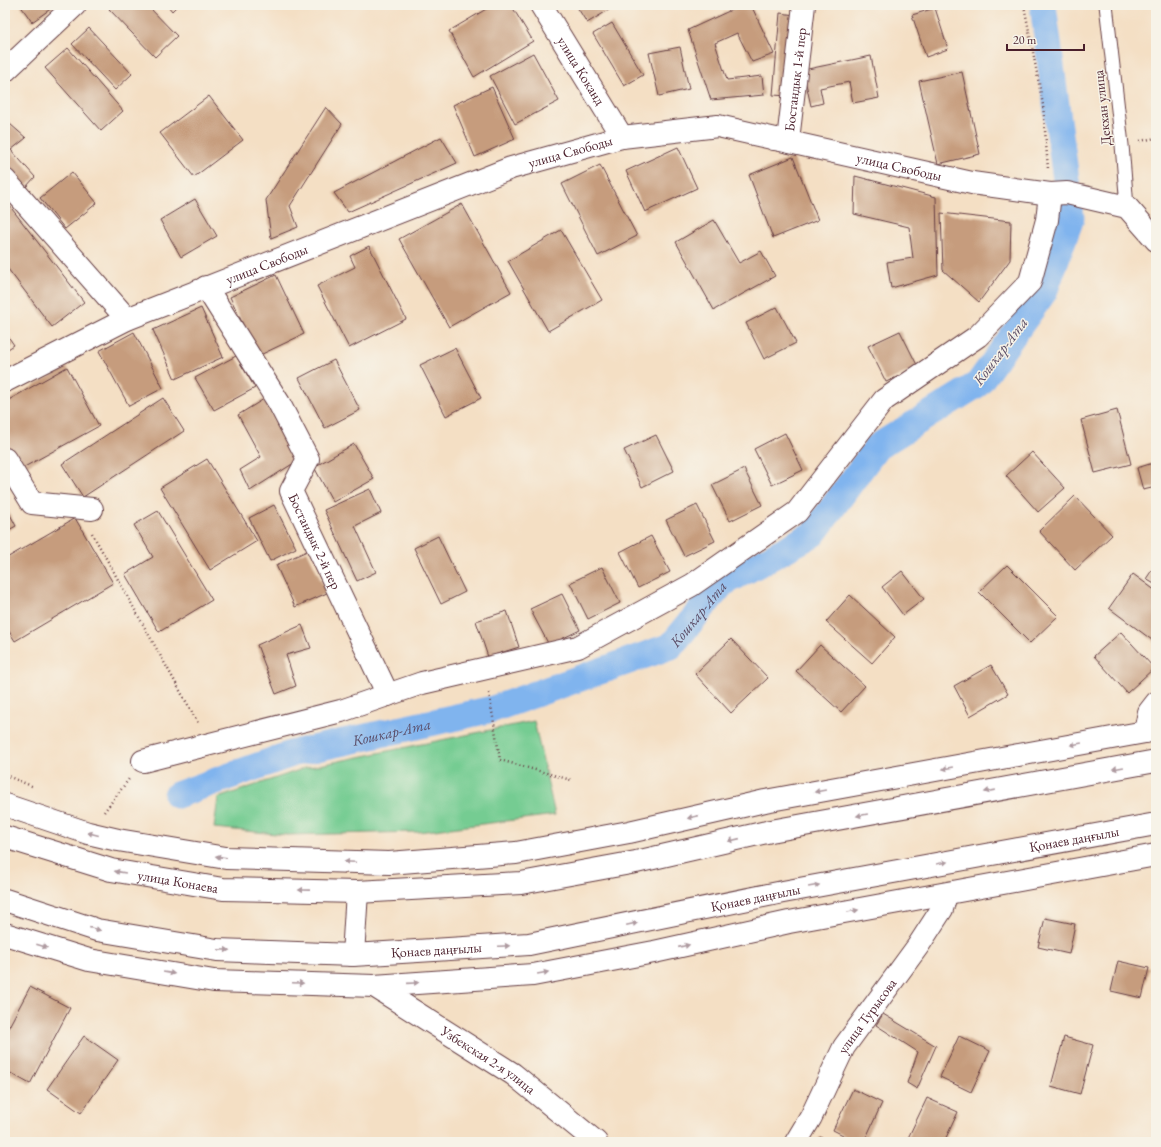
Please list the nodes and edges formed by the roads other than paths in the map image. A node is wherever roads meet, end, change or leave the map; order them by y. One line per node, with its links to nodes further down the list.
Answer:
1 (75, 5): 5 (main road)
2 (541, 5): 6 (main road, улица Коканд)
3 (804, 5): 7 (main road, Бостандык 1-й пер)
4 (1106, 5): 10 (lane, Декхан улица)
5 (5, 71)
6 (622, 137): 7 (main road, улица Свободы); 12 (main road, улица Свободы)
7 (774, 139): 9 (main road, улица Свободы)
8 (5, 180): 13 (main road)
9 (1050, 194): 10 (main road, улица Свободы); 17 (main road)
10 (1127, 207): 11 (main road)
11 (1156, 240)
12 (206, 288): 13 (main road, улица Свободы); 17 (main road, Бостандык 2-й пер)
13 (127, 318): 14 (main road, улица Свободы)
14 (5, 381)
15 (5, 459): 16 (main road)
16 (85, 508)
17 (388, 695): 20 (main road)
18 (1156, 703): 19 (main road)
19 (1150, 731): 22 (main road, one-way to 22)
20 (143, 761)
21 (1156, 761): 26 (main road, one-way to 26)
22 (5, 805)
23 (1156, 824): 30 (main road, Қонаев даңғылы, one-way to 23)
24 (5, 837): 26 (main road, улица Конаева, one-way to 24)
25 (1156, 855): 27 (main road)
26 (357, 892): 32 (main road)
27 (946, 894): 31 (main road, one-way to 27); 35 (main road, улица Турысова)
28 (5, 900): 32 (main road, one-way to 32)
29 (5, 934): 33 (main road, one-way to 33)
30 (587, 934): 31 (main road); 32 (main road, Қонаев даңғылы, one-way to 30)
31 (654, 952): 33 (main road, one-way to 31)
32 (353, 955)
33 (374, 986): 34 (main road, Узбекская 2-я улица)
34 (593, 1141)
35 (796, 1142)

